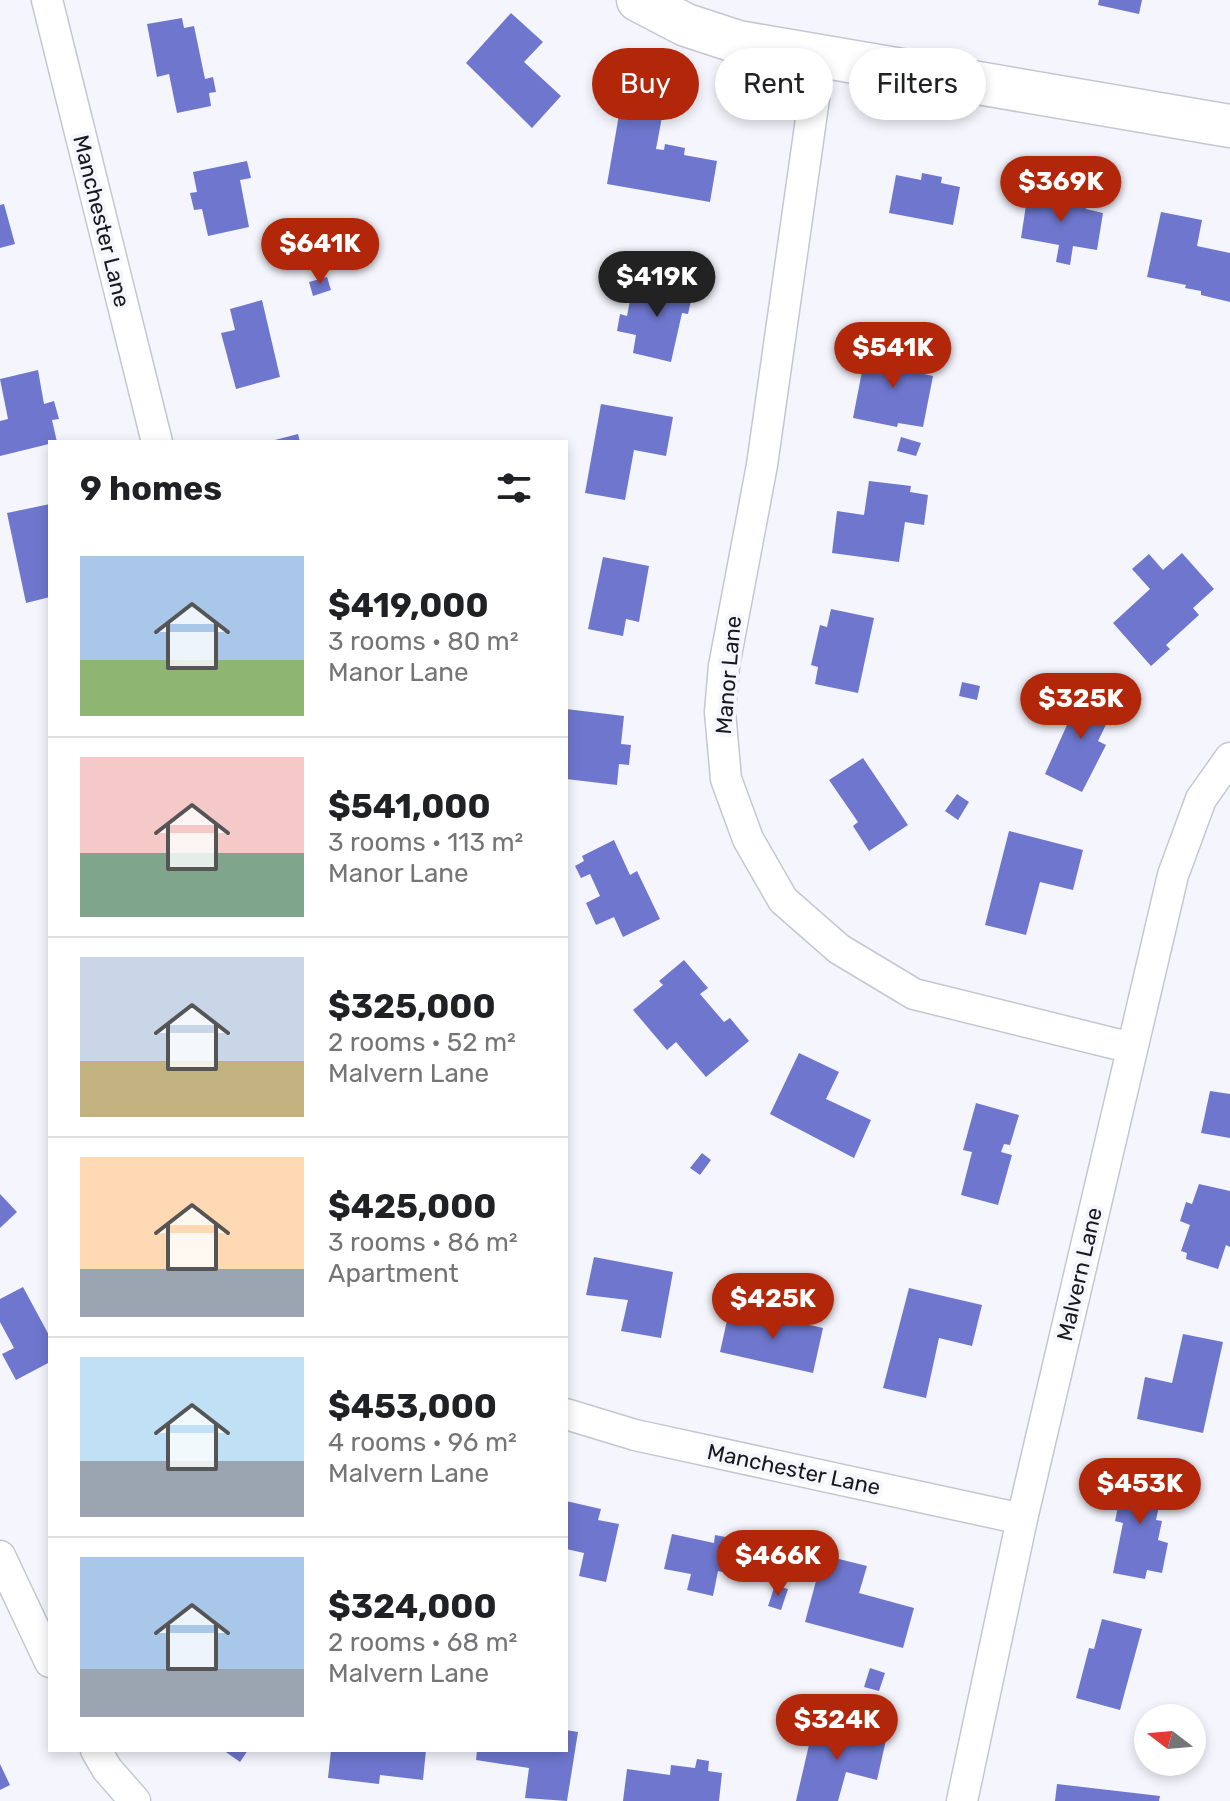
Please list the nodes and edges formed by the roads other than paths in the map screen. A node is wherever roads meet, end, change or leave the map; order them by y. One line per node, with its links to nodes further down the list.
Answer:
1 (47, 0): 7 (street, Manchester Lane)
2 (638, 0): 3 (street)
3 (779, 48)
4 (833, 58): 6 (street)
5 (811, 120): 9 (street, Manor Lane)
6 (1230, 126)
7 (157, 440)
8 (1230, 758): 9 (street, Malvern Lane)
9 (1132, 1048): 11 (street, Malvern Lane)
10 (568, 1415): 11 (street, Manchester Lane)
11 (1022, 1519): 16 (street, Malvern Lane)
12 (0, 1556): 13 (street)
13 (48, 1658)
14 (97, 1752): 15 (street)
15 (135, 1801)
16 (962, 1801)

